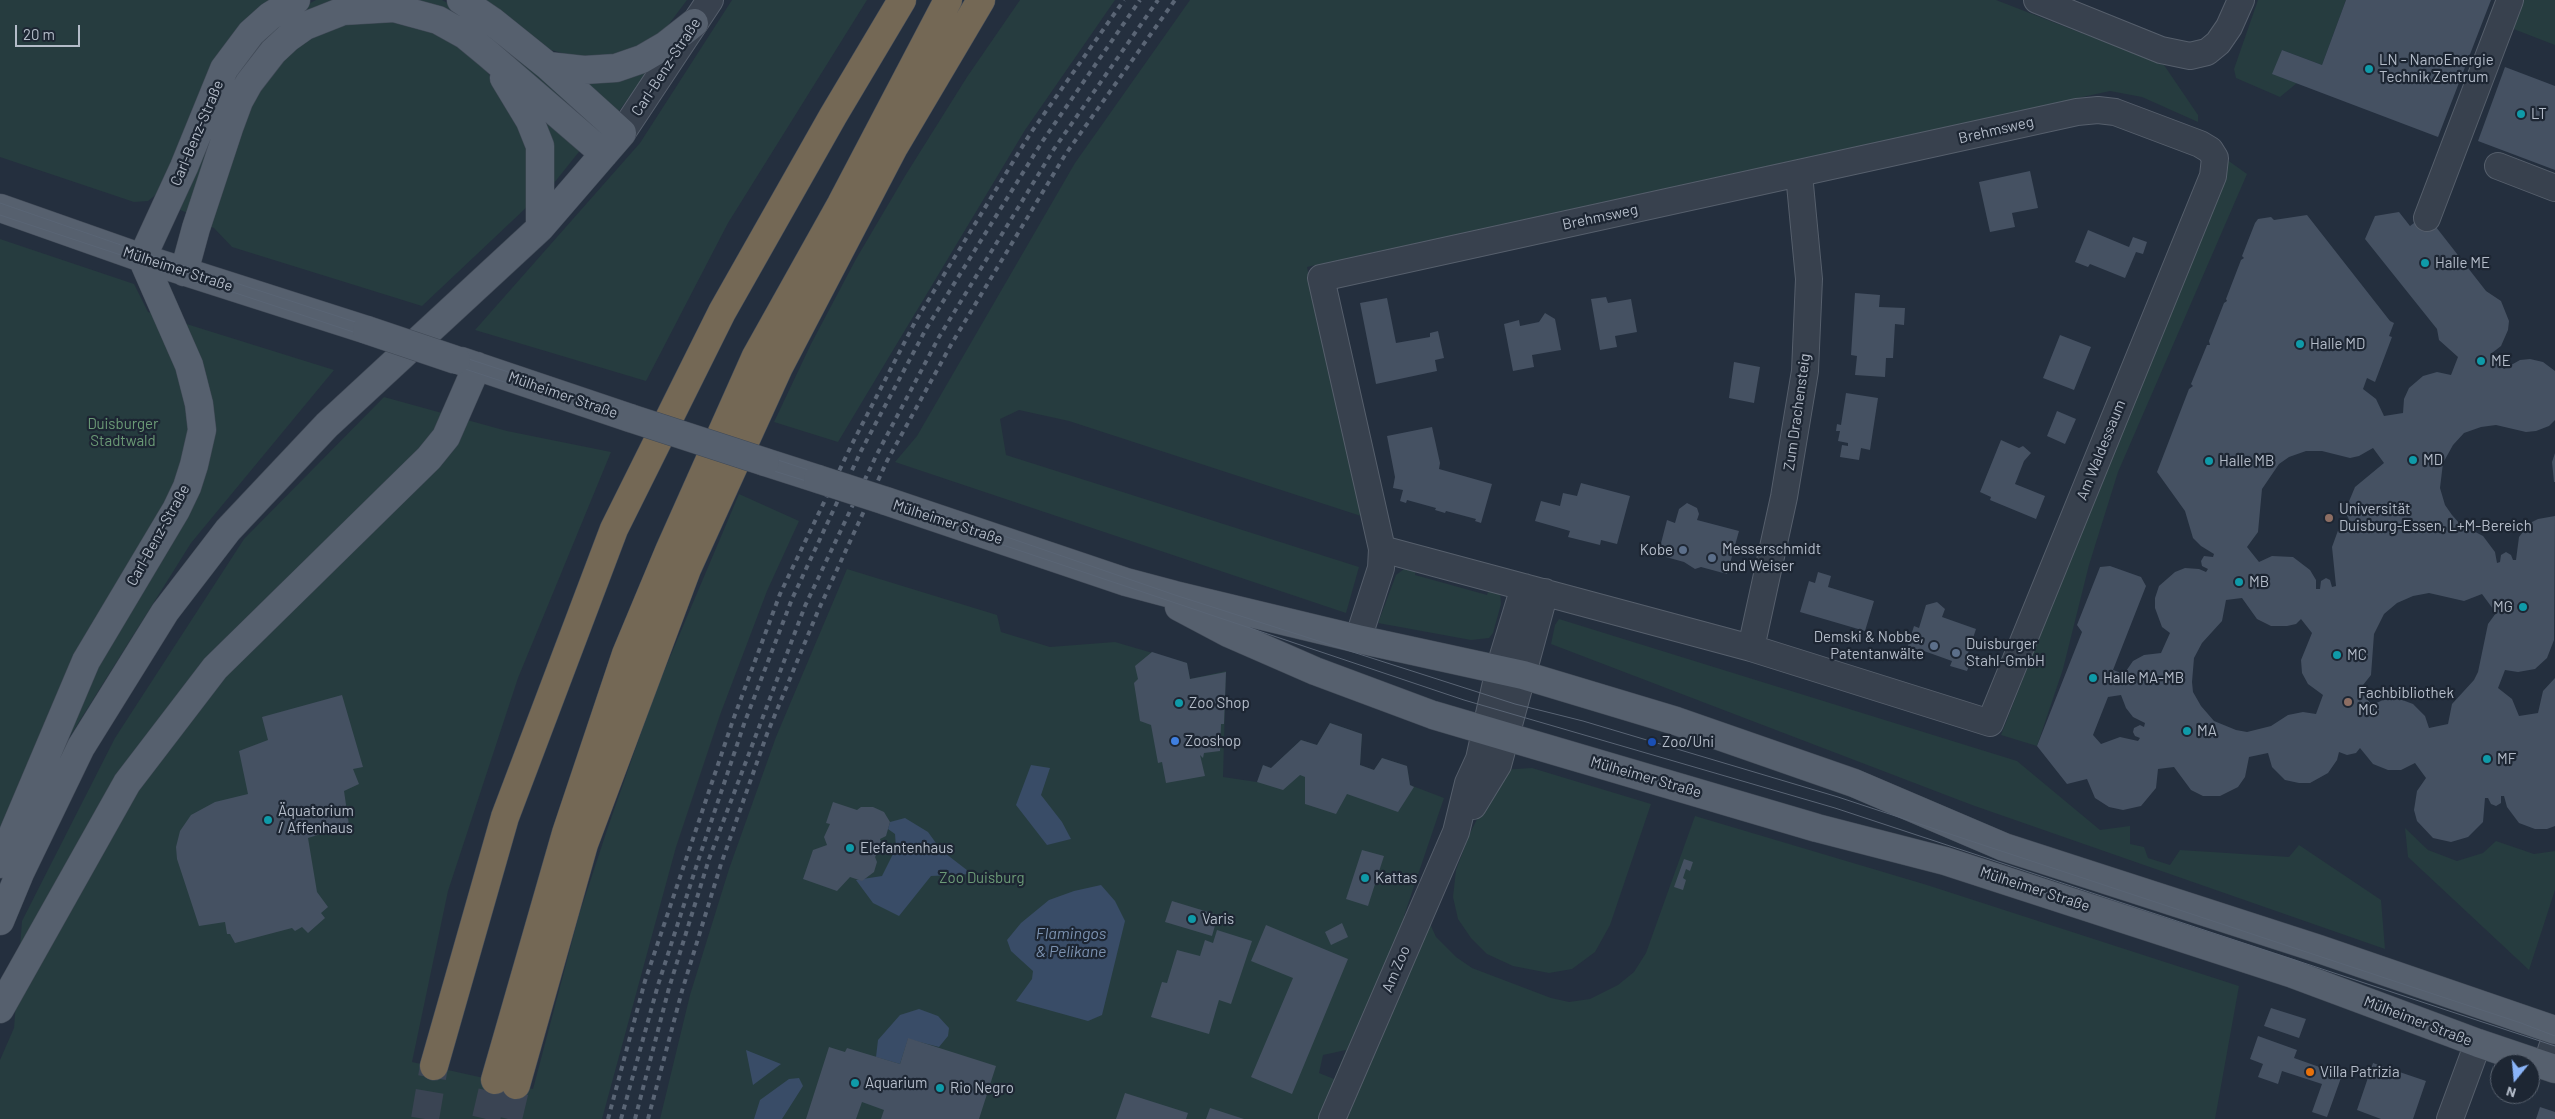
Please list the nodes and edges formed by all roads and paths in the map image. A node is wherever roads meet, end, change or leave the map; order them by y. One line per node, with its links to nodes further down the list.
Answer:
1 (296, 0): 23 (main road, Carl-Benz-Straße)
2 (461, 0): 13 (main road, Carl-Benz-Straße)
3 (710, 0): 11 (street, Carl-Benz-Straße)
4 (902, 0): 39 (highway)
5 (948, 0): 6 (highway)
6 (981, 0)
7 (2038, 0): 10 (street)
8 (2240, 0): 10 (street)
9 (2510, 0): 21 (street)
10 (2078, 8)
11 (694, 23): 13 (main road); 14 (street, Carl-Benz-Straße)
12 (488, 54): 15 (main road, Carl-Benz-Straße); 22 (main road, Carl-Benz-Straße); 24 (main road, Carl-Benz-Straße)
13 (548, 66): 14 (main road, Carl-Benz-Straße)
14 (622, 133): 15 (main road, Carl-Benz-Straße)
15 (604, 154): 22 (main road, Carl-Benz-Straße)
16 (2498, 166): 19 (street)
17 (1799, 174): 18 (street, Brehmsweg); 26 (street, Brehmsweg); 30 (street, Zum Drachensteig)
18 (2213, 176): 30 (street, Am Waldessaum)
19 (2555, 188)
20 (0, 208): 23 (main road, Mülheimer Straße)
21 (2426, 218)
22 (540, 228): 34 (main road, Carl-Benz-Straße)
23 (142, 258): 24 (main road, Mülheimer Straße); 33 (main road, Carl-Benz-Straße)
24 (184, 272): 25 (main road, Mülheimer Straße, bridge)
25 (467, 363): 27 (main road, Mülheimer Straße, bridge); 35 (main road)
26 (1382, 549): 28 (street); 29 (street, Brehmsweg)
27 (1126, 582): 29 (main road, Mülheimer Straße); 32 (main road, Mülheimer Straße)
28 (1534, 590): 30 (street); 31 (street)
29 (1358, 640): 31 (main road, Mülheimer Straße)
30 (1751, 648)
31 (1511, 672): 32 (street); 36 (main road, Mülheimer Straße)
32 (1496, 734): 38 (main road, Mülheimer Straße); 41 (street, Am Zoo)
33 (0, 864)
34 (0, 921)
35 (0, 1009)
36 (2555, 1030)
37 (2555, 1038): 40 (street)
38 (2478, 1043): 40 (main road, Mülheimer Straße); 42 (street)
39 (434, 1066)
40 (2550, 1067)
41 (1335, 1113)
42 (2450, 1119)

